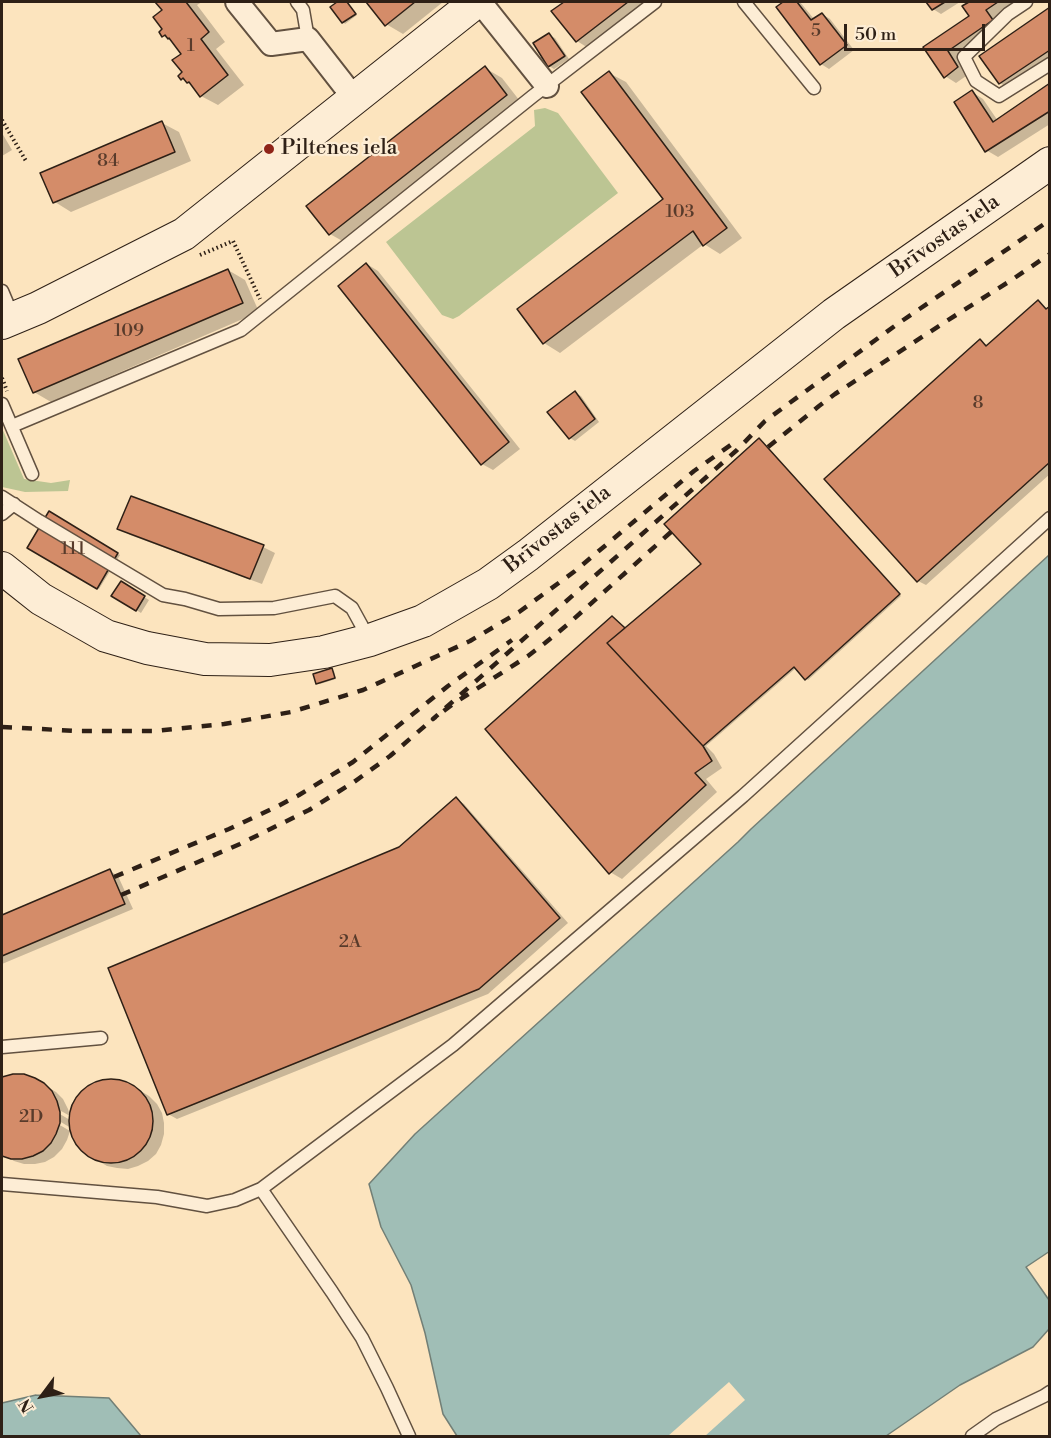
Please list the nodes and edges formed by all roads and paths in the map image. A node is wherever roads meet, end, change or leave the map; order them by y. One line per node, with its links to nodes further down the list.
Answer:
1 (237, 2): 7 (street)
2 (297, 2): 7 (lane)
3 (478, 2): 9 (street); 11 (street)
4 (655, 2): 9 (lane)
5 (744, 2): 10 (lane)
6 (1026, 2): 8 (lane)
7 (308, 39): 11 (street)
8 (1050, 64)
9 (548, 86): 16 (lane)
10 (814, 88)
11 (354, 98): 17 (street)
12 (2, 120): 13 (path)
13 (26, 161)
14 (1050, 164): 26 (street, Brīvostas iela)
15 (191, 259): 16 (path)
16 (266, 310): 19 (lane)
17 (6, 311)
18 (2, 404): 19 (lane)
19 (12, 426): 20 (lane)
20 (32, 474)
21 (2, 497): 22 (lane)
22 (14, 504): 23 (lane); 26 (lane)
23 (2, 514)
24 (1050, 518): 30 (lane)
25 (2, 568): 26 (street, Brīvostas iela)
26 (370, 640)
27 (101, 1038): 28 (lane)
28 (2, 1047)
29 (2, 1184): 30 (lane)
30 (261, 1189): 32 (lane)
31 (1050, 1392): 33 (lane)
32 (409, 1437)
33 (972, 1437)

